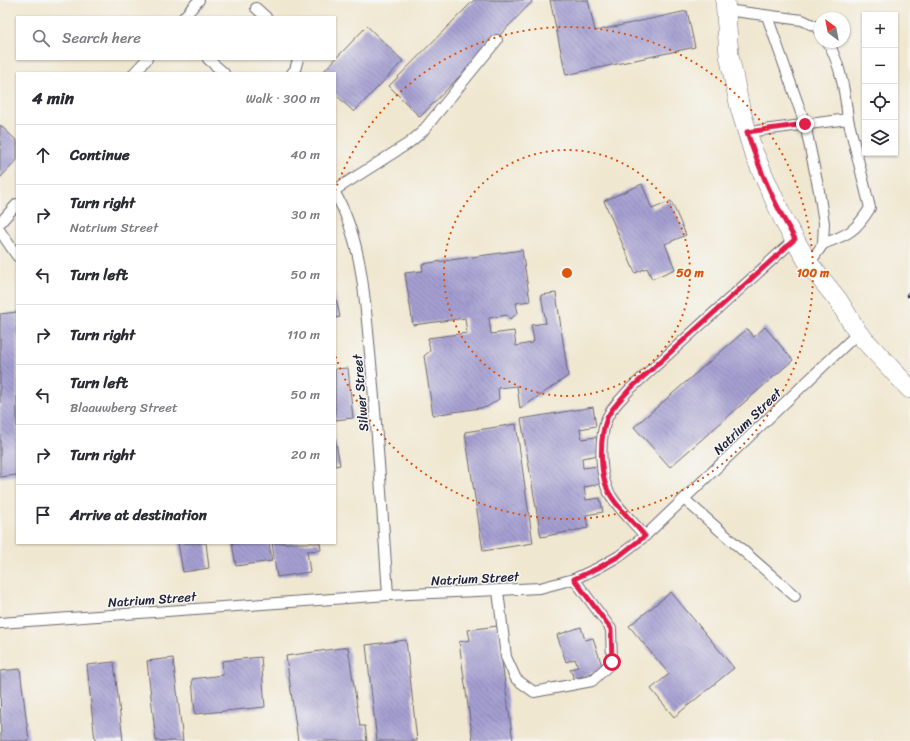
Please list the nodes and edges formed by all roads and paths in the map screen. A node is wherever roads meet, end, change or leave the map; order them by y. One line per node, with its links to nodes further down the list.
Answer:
1 (199, 0): 4 (lane)
2 (726, 5): 6 (lane); 18 (street)
3 (256, 8): 5 (lane)
4 (185, 16)
5 (265, 16)
6 (767, 16): 7 (lane); 17 (lane)
7 (814, 26)
8 (497, 40): 19 (lane)
9 (831, 48): 16 (lane)
10 (146, 60): 13 (lane)
11 (209, 60): 14 (lane)
12 (298, 60): 15 (lane)
13 (135, 72)
14 (223, 72)
15 (293, 72)
16 (848, 119): 17 (lane); 25 (lane)
17 (805, 124): 18 (lane); 25 (lane)
18 (747, 132): 24 (street)
19 (336, 190)
20 (336, 194): 34 (lane, Silwer Street)
21 (16, 205): 22 (lane)
22 (0, 223)
23 (0, 231): 26 (lane)
24 (795, 239): 27 (street); 31 (lane)
25 (823, 244): 27 (lane)
26 (16, 255)
27 (809, 264): 28 (street)
28 (858, 333): 29 (street); 30 (lane, Natrium Street)
29 (910, 389)
30 (684, 499): 31 (lane, Natrium Street); 35 (lane)
31 (645, 536): 32 (lane, Natrium Street)
32 (574, 579): 33 (lane, Natrium Street); 33 (lane)
33 (498, 591): 34 (lane, Natrium Street)
34 (388, 595): 36 (lane, Natrium Street)
35 (795, 596)
36 (0, 624)

